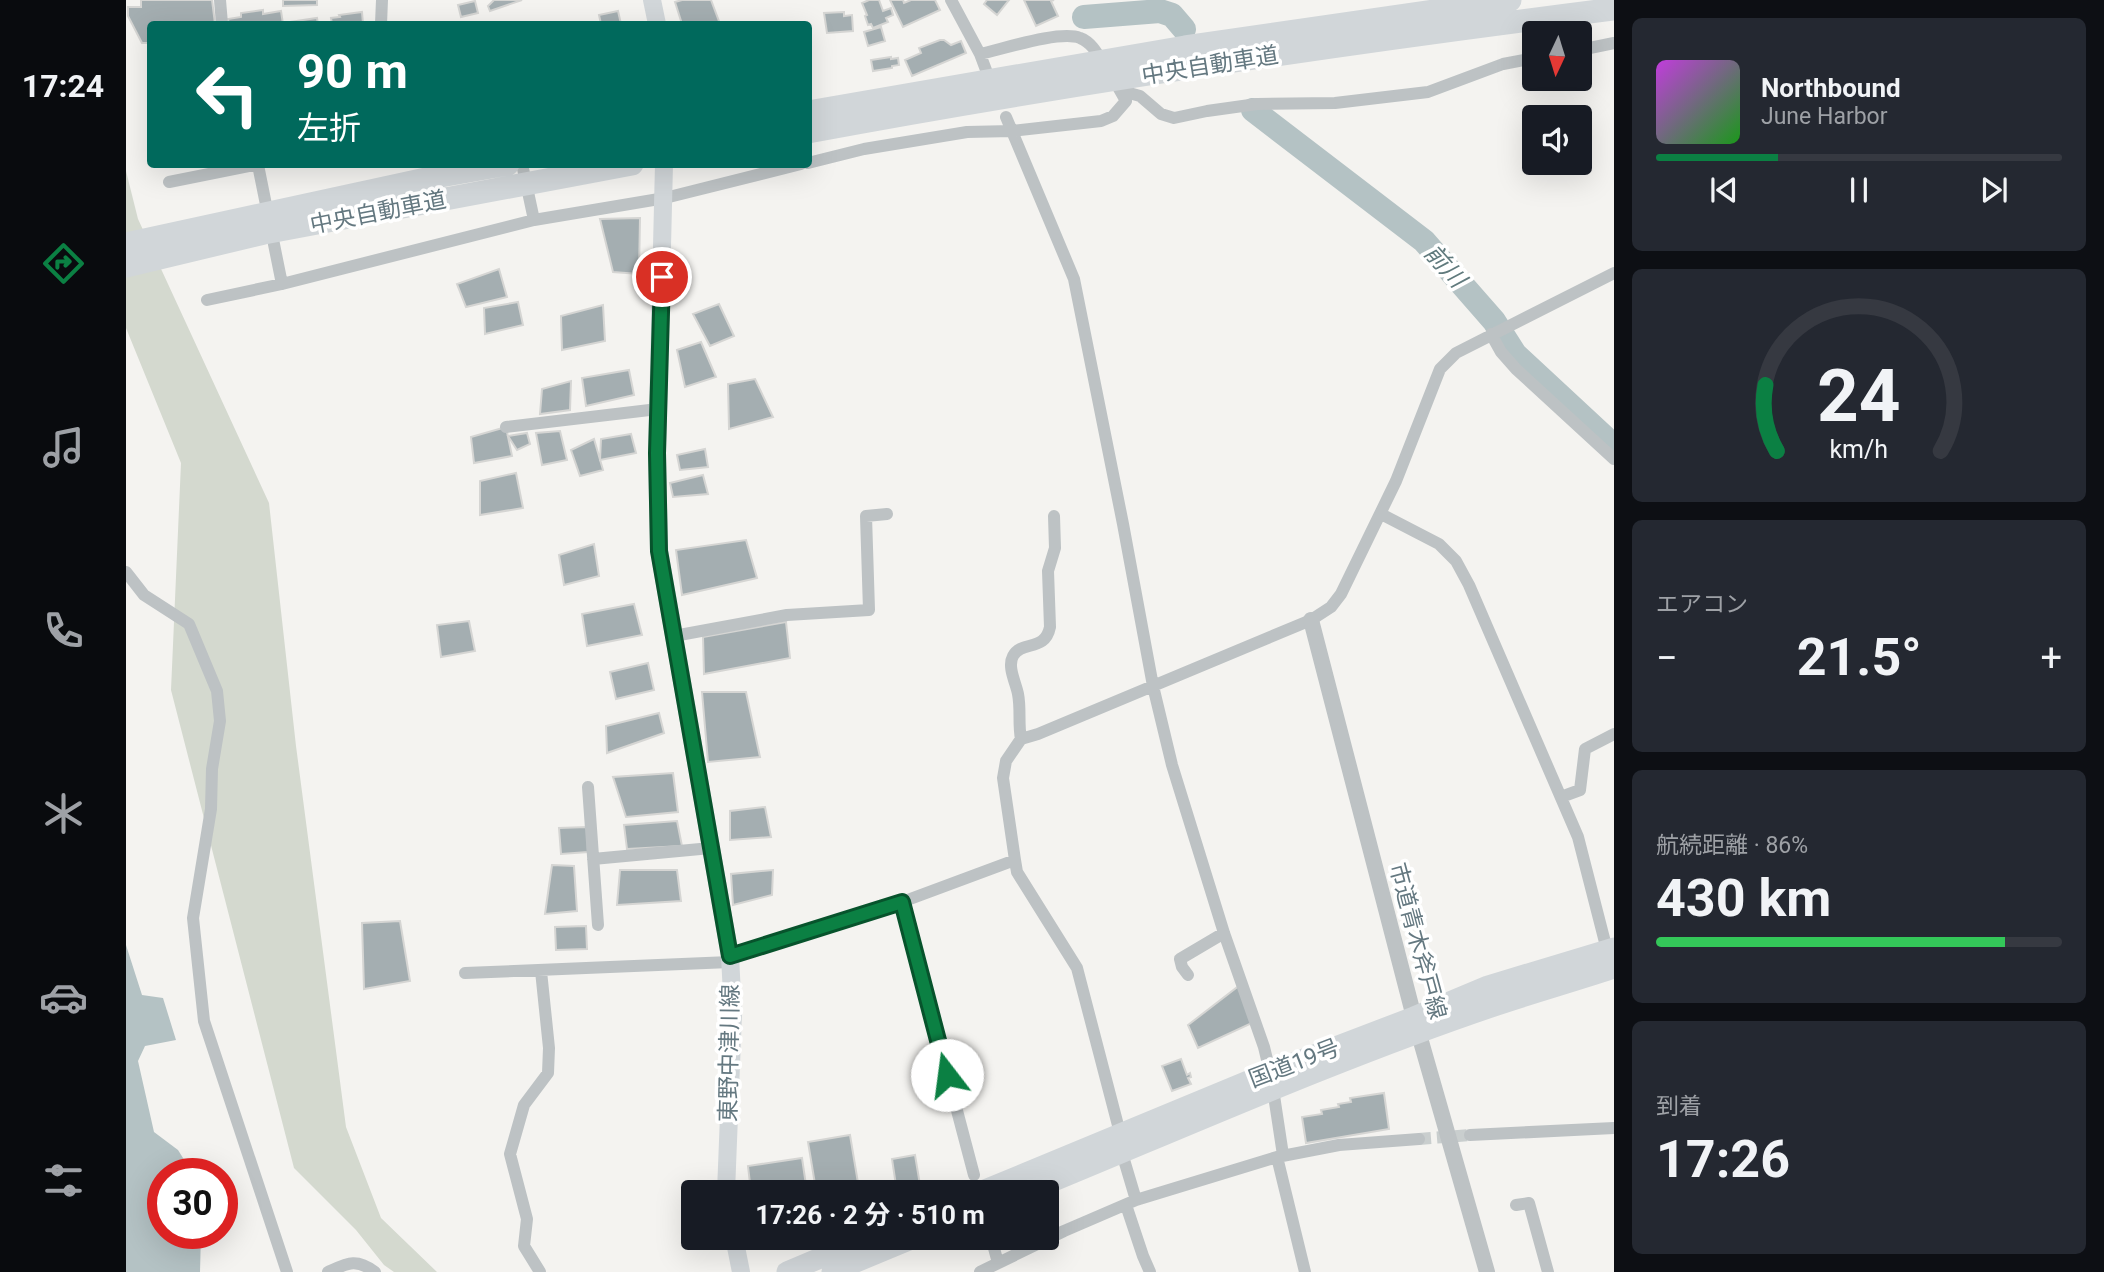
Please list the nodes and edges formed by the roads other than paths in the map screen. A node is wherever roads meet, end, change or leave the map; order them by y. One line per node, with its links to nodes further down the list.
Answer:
1 (220, 0): 7 (street)
2 (382, 0): 8 (street)
3 (652, 0): 9 (main road)
4 (951, 0): 12 (street)
5 (1510, 0): 15 (highway, 中央自動車道)
6 (1614, 9): 15 (highway, 中央自動車道)
7 (222, 21)
8 (381, 21)
9 (656, 21)
10 (1614, 43): 11 (street)
11 (1592, 48)
12 (980, 54): 14 (street); 15 (street)
13 (1522, 60): 15 (street)
14 (986, 70)
15 (1108, 78): 16 (highway, 中央自動車道); 18 (highway, 中央自動車道); 19 (street)
16 (812, 112)
17 (1006, 117): 19 (street)
18 (812, 131)
19 (1012, 131): 20 (street); 46 (street)
20 (812, 162)
21 (242, 168): 28 (street)
22 (259, 168): 34 (street)
23 (486, 168): 31 (highway, 中央自動車道)
24 (523, 168): 30 (street)
25 (611, 168): 32 (highway, 中央自動車道)
26 (664, 168): 29 (main road, 東野中津川線)
27 (782, 168): 29 (street)
28 (169, 182)
29 (665, 193): 30 (street); 37 (main road, 東野中津川線)
30 (534, 220): 34 (street)
31 (126, 244)
32 (126, 265)
33 (1614, 273): 36 (street)
34 (282, 284): 35 (street)
35 (207, 300)
36 (1491, 334): 39 (street); 41 (street)
37 (658, 409): 38 (street); 45 (main road, 東野中津川線)
38 (506, 427)
39 (1614, 459)
40 (887, 514): 45 (street)
41 (1381, 514): 44 (street); 50 (street)
42 (1054, 516): 48 (street)
43 (126, 572): 80 (street)
44 (1311, 620): 46 (street); 62 (street, 市道青木斧戸線)
45 (674, 636): 51 (main road, 東野中津川線)
46 (1153, 686): 48 (street); 56 (street)
47 (1614, 734): 50 (street)
48 (1021, 738): 53 (street)
49 (588, 788): 52 (street)
50 (1560, 797): 57 (street)
51 (710, 848): 52 (street); 58 (main road, 東野中津川線)
52 (593, 859): 55 (street)
53 (1015, 860): 54 (street); 67 (street)
54 (902, 902): 58 (street); 70 (street)
55 (598, 925)
56 (1224, 933): 61 (street); 63 (street)
57 (1612, 955): 62 (highway, 国道19号)
58 (730, 959): 59 (street); 69 (main road, 東野中津川線)
59 (541, 971): 60 (street); 83 (street)
60 (465, 973)
61 (1188, 975)
62 (1417, 1025): 63 (highway, 国道19号); 90 (street, 市道青木斧戸線)
63 (1271, 1080): 67 (highway, 国道19号); 68 (street)
64 (1614, 1129): 65 (street)
65 (1470, 1135)
66 (1419, 1139): 68 (street)
67 (1121, 1143): 71 (highway, 国道19号); 72 (highway, 国道19号); 73 (street)
68 (1280, 1156): 73 (street); 89 (street)
69 (726, 1180)
70 (975, 1180)
71 (987, 1180)
72 (1050, 1180)
73 (1131, 1203): 79 (street); 88 (street)
74 (1516, 1205): 91 (street)
75 (737, 1250): 84 (main road)
76 (839, 1250): 85 (highway)
77 (885, 1250): 86 (highway)
78 (994, 1250): 79 (street)
79 (998, 1263): 87 (street)
80 (287, 1272)
81 (328, 1272): 82 (street)
82 (375, 1272)
83 (540, 1272)
84 (741, 1272)
85 (787, 1272)
86 (832, 1272)
87 (980, 1272)
88 (1150, 1272)
89 (1306, 1272)
90 (1487, 1272)
91 (1548, 1272)

